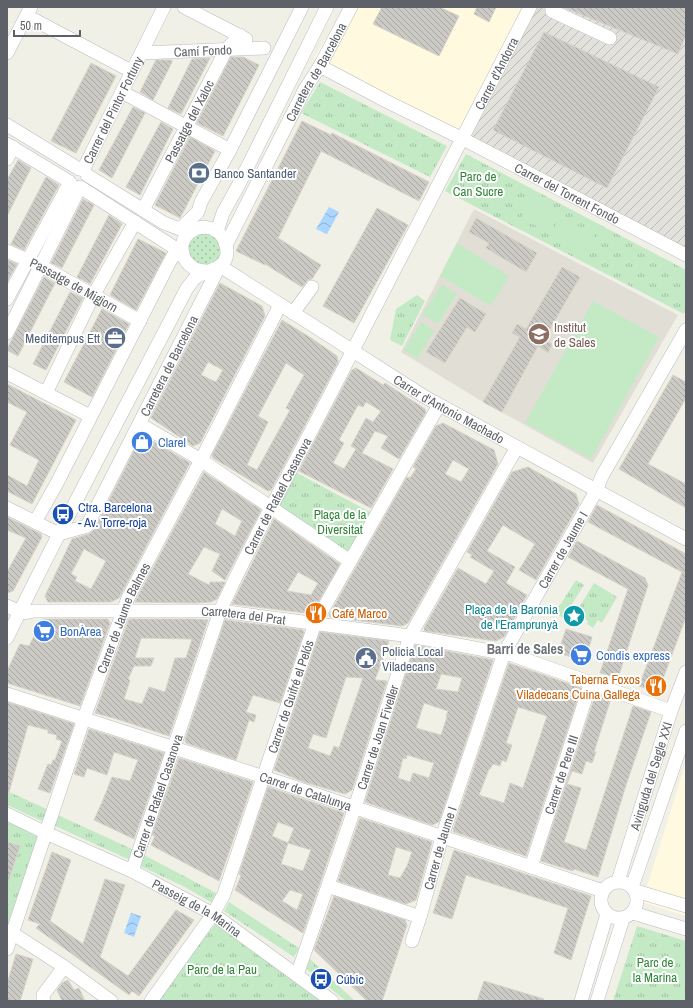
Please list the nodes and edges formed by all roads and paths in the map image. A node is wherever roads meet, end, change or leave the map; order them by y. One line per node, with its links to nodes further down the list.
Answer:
1 (164, 7): 13 (street, Carrer del Pintor Fortuny)
2 (184, 7): 9 (street)
3 (302, 7): 15 (street)
4 (327, 7): 29 (street, Carretera de Barcelona)
5 (351, 7): 16 (street, Carretera de Barcelona)
6 (530, 7): 21 (street, Carrer d'Andorra)
7 (552, 7): 10 (street)
8 (29, 12): 14 (street); 17 (street)
9 (240, 35): 11 (street); 12 (street, Passatge del Xaloc)
10 (610, 38)
11 (264, 48): 12 (street, Camí Fondo); 15 (street)
12 (226, 50): 13 (street, Camí Fondo); 20 (street, Passatge del Xaloc)
13 (142, 53): 17 (street, Carrer del Pintor Fortuny)
14 (7, 54)
15 (278, 55): 23 (street)
16 (320, 66): 21 (street, Carrer del Torrent Fondo); 30 (street, Carretera de Barcelona)
17 (131, 71): 18 (street, Carrer del Pintor Fortuny)
18 (122, 92): 20 (street); 24 (street, Carrer del Pintor Fortuny)
19 (7, 125): 24 (street)
20 (186, 126): 23 (street); 26 (street, Passatge del Xaloc)
21 (463, 139): 33 (street, Carrer del Torrent Fondo); 46 (street, Carrer de Rafael Casanova)
22 (9, 150): 25 (street)
23 (230, 150): 28 (street)
24 (83, 172): 25 (street, Carrer del Pintor Fortuny); 26 (street)
25 (75, 184): 27 (street); 34 (street); 35 (street)
26 (143, 210): 28 (street)
27 (134, 222): 32 (street); 39 (street)
28 (184, 231): 29 (street); 32 (street)
29 (217, 231): 30 (street)
30 (226, 245): 36 (street)
31 (7, 251): 34 (street, Passatge de Migjorn)
32 (183, 253): 36 (street); 38 (street, Carretera de Barcelona); 43 (street)
33 (686, 256)
34 (27, 260): 35 (street, Passatge de Migjorn); 40 (street)
35 (41, 266): 39 (street, Passatge de Migjorn); 45 (street)
36 (217, 268): 38 (street, Carretera de Barcelona); 41 (street, Carrer d'Antonio Machado); 51 (street, Carretera de Barcelona)
37 (312, 287): 42 (street)
38 (187, 288): 58 (street, Carretera de Barcelona)
39 (93, 296): 43 (street, Passatge de Migjorn); 48 (street)
40 (7, 299)
41 (280, 305): 42 (street, Carrer d'Antonio Machado); 53 (street, Carrer de Jaume Balmes)
42 (293, 313): 46 (street, Carrer d'Antonio Machado)
43 (140, 321): 50 (street)
44 (686, 330): 54 (street, Carrer de Jaume I)
45 (7, 333)
46 (353, 350): 49 (street, Carrer d'Antonio Machado); 55 (street, Carrer de Rafael Casanova)
47 (7, 373): 48 (street)
48 (46, 393): 50 (street)
49 (439, 405): 52 (street, Carrer d'Antonio Machado); 60 (street, Carrer de Guifré el Pelós)
50 (90, 416): 57 (street)
51 (143, 426): 53 (street); 58 (street, Carretera de Barcelona)
52 (517, 447): 54 (street, Carrer d'Antonio Machado); 66 (street, Carrer de Joan Fiveller)
53 (203, 462): 55 (street); 62 (street, Carrer de Jaume Balmes)
54 (596, 491): 59 (street, Carrer d'Antonio Machado); 68 (street, Carrer de Jaume I)
55 (271, 507): 60 (street); 63 (street, Carrer de Rafael Casanova)
56 (7, 508): 57 (street)
57 (36, 522): 58 (street)
58 (59, 534): 64 (street, Carretera de Barcelona)
59 (686, 539)
60 (350, 561): 65 (street, Carrer de Guifré el Pelós)
61 (7, 606): 64 (street)
62 (122, 611): 63 (street, Carretera del Prat); 64 (street, Carretera del Prat); 73 (street, Carrer de Jaume Balmes)
63 (220, 611): 65 (street, Carretera del Prat); 75 (street, Carrer de Rafael Casanova)
64 (20, 612): 67 (street, Carretera de Barcelona)
65 (315, 623): 66 (street, Carretera del Prat); 76 (street, Carrer de Guifré el Pelós)
66 (410, 636): 68 (street, Carretera del Prat); 77 (street, Carrer de Joan Fiveller)
67 (7, 638)
68 (504, 654): 70 (street, Carretera del Prat); 80 (street, Carrer de Jaume I)
69 (686, 672): 72 (street, Avinguda del Segle XXI)
70 (591, 682): 72 (street, Carretera del Prat); 81 (street, Carrer de Pere III)
71 (7, 694): 73 (street, Carrer de Catalunya)
72 (671, 711): 83 (street, Avinguda del Segle XXI)
73 (84, 718): 75 (street, Carrer de Catalunya); 79 (street, Carrer de Jaume Balmes)
74 (686, 731): 85 (street, Avinguda del Segle XXI)
75 (174, 748): 76 (street, Carrer de Catalunya); 82 (street, Carrer de Rafael Casanova)
76 (264, 777): 77 (street, Carrer de Catalunya); 88 (street, Carrer de Guifré el Pelós)
77 (355, 807): 80 (street, Carrer de Catalunya); 84 (street, Carrer de Joan Fiveller)
78 (7, 814): 79 (street, Passeig de la Marina)
79 (46, 833): 82 (street, Passeig de la Marina); 93 (street, Carrer de Jaume Balmes)
80 (442, 836): 81 (street, Carrer de Catalunya); 91 (street, Carrer de Jaume I)
81 (531, 867): 86 (street, Carrer de Catalunya)
82 (132, 871): 88 (street, Passeig de la Marina)
83 (618, 881): 85 (street); 86 (street)
84 (328, 886): 91 (street); 97 (street, Carrer de Joan Fiveller)
85 (634, 889): 87 (street); 90 (street)
86 (603, 891): 89 (street)
87 (686, 906)
88 (213, 914): 97 (street, Passeig de la Marina); 100 (street, Carrer de Guifré el Pelós)
89 (607, 914): 90 (street); 102 (street)
90 (628, 915): 92 (street); 103 (street)
91 (420, 917): 94 (street, Carrer de Jaume I)
92 (686, 929)
93 (12, 932): 95 (street, Carrer de Jaume Balmes); 96 (street)
94 (412, 941)
95 (7, 948)
96 (64, 967): 98 (street); 99 (street)
97 (297, 975): 101 (street, Passeig de la Marina)
98 (44, 1001)
99 (111, 1001)
100 (151, 1001)
101 (332, 1001)
102 (581, 1001)
103 (597, 1001)

